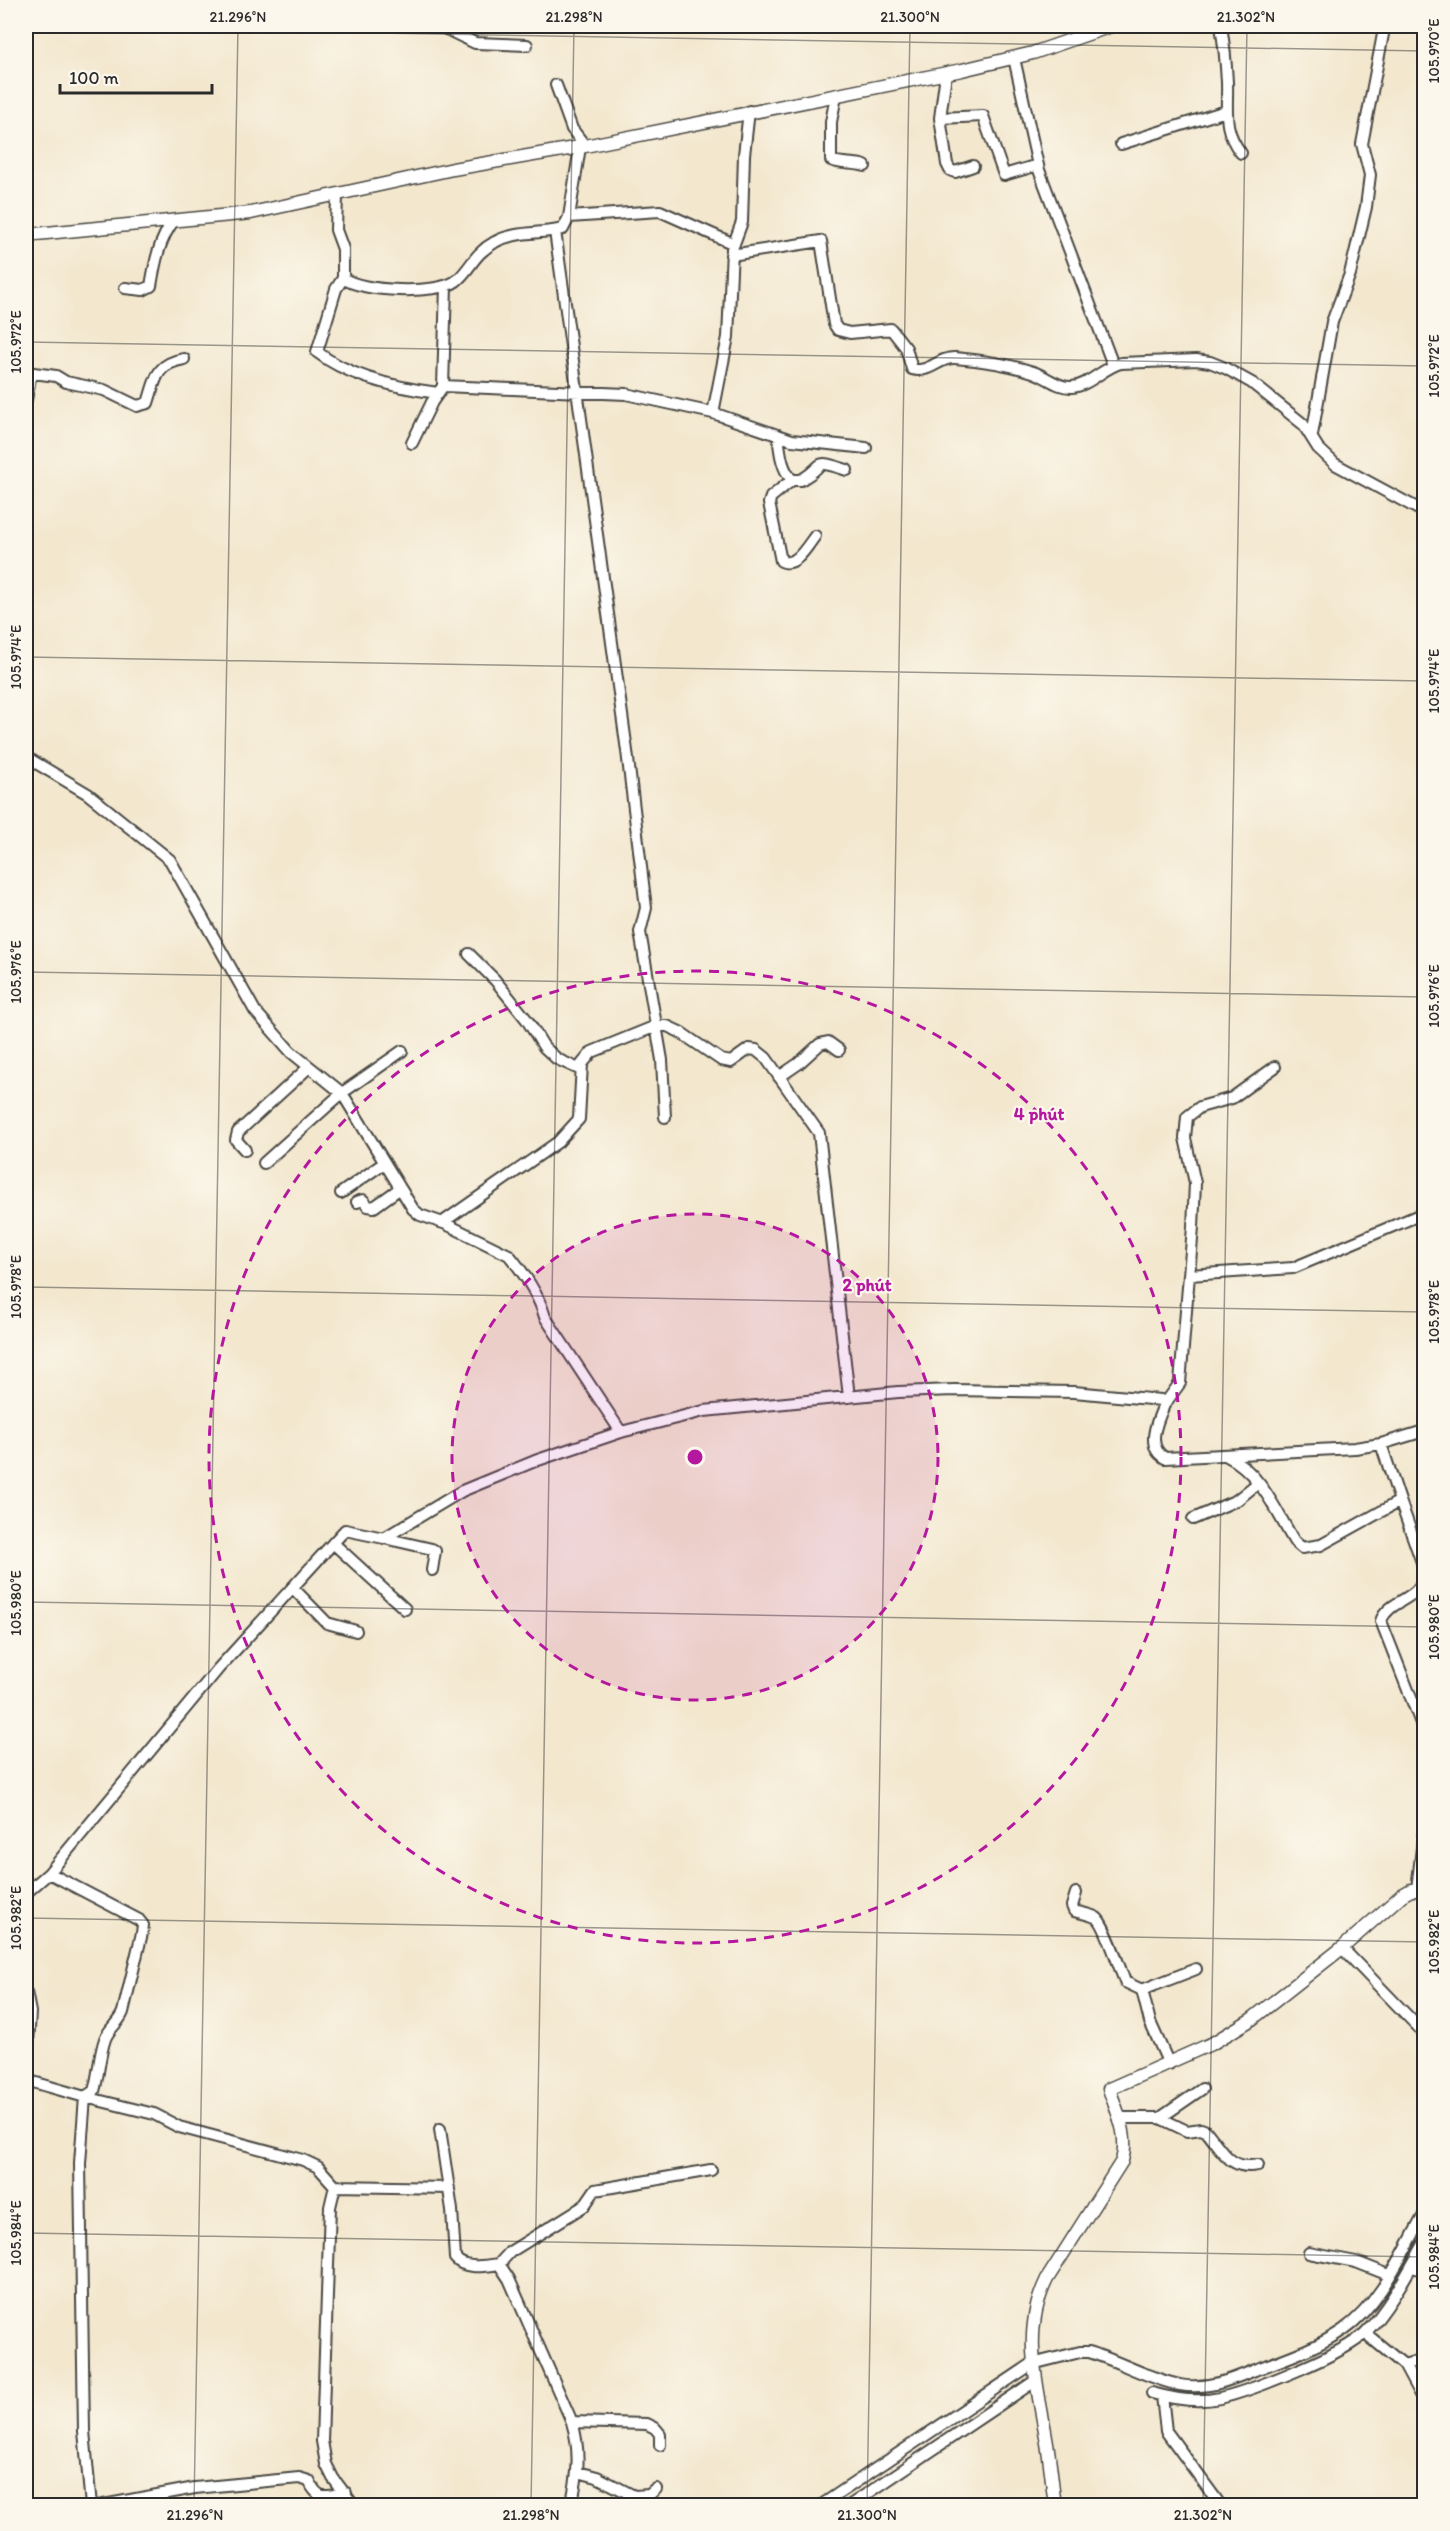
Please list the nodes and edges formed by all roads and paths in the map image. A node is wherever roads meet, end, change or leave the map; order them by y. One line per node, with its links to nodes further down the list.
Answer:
1 (440, 26): 7 (street)
2 (1071, 26): 6 (street)
3 (1111, 26): 6 (street)
4 (1221, 26): 13 (street)
5 (1387, 26): 38 (street)
6 (1080, 36): 8 (street)
7 (527, 45)
8 (1014, 58): 9 (street); 18 (street)
9 (946, 74): 11 (street); 14 (street)
10 (555, 85): 16 (street)
11 (836, 96): 12 (street); 19 (street)
12 (749, 111): 16 (street); 26 (street)
13 (1226, 111): 15 (street); 17 (street)
14 (940, 118): 18 (street); 20 (street)
15 (1121, 144)
16 (583, 146): 21 (street); 22 (street)
17 (1241, 153)
18 (1038, 165): 31 (street)
19 (865, 166)
20 (973, 166)
21 (337, 195): 23 (street); 27 (street)
22 (569, 217): 24 (street); 26 (street)
23 (174, 220): 25 (street); 29 (street)
24 (555, 231): 28 (street); 34 (street)
25 (26, 235)
26 (732, 249): 31 (street); 36 (street)
27 (343, 278): 28 (street); 33 (street)
28 (446, 286): 33 (street)
29 (125, 288)
30 (184, 359): 32 (street)
31 (1113, 365): 38 (street)
32 (28, 373): 35 (street)
33 (441, 390): 34 (street); 39 (street)
34 (575, 392): 36 (street); 47 (street)
35 (26, 400)
36 (713, 413): 37 (street)
37 (778, 435): 40 (street); 42 (street)
38 (1312, 435): 43 (street)
39 (412, 443)
40 (866, 448)
41 (847, 471): 42 (street)
42 (792, 480): 44 (street)
43 (1425, 512)
44 (815, 536)
45 (26, 757): 50 (street)
46 (469, 954): 52 (street)
47 (656, 1026): 52 (street); 53 (street); 55 (street)
48 (839, 1050): 53 (street)
49 (402, 1051): 54 (street)
50 (309, 1067): 54 (street); 56 (street)
51 (1275, 1067): 64 (street)
52 (581, 1070): 63 (street)
53 (779, 1077): 65 (street)
54 (342, 1093): 57 (street); 58 (street)
55 (665, 1117)
56 (244, 1150)
57 (264, 1163)
58 (384, 1163): 59 (street); 60 (street)
59 (399, 1189): 61 (street); 63 (street)
60 (341, 1193)
61 (357, 1202)
62 (1425, 1213): 64 (street)
63 (443, 1222): 68 (street)
64 (1189, 1275): 66 (street)
65 (849, 1396): 66 (street); 68 (street)
66 (1164, 1405): 70 (street)
67 (1425, 1431): 69 (street)
68 (621, 1432): 74 (street)
69 (1381, 1444): 70 (street); 72 (street)
70 (1225, 1455): 71 (street)
71 (1258, 1483): 72 (street); 73 (street)
72 (1400, 1502): 76 (street)
73 (1192, 1519)
74 (384, 1538): 75 (street); 77 (street)
75 (333, 1544): 79 (street); 80 (street)
76 (1424, 1568): 78 (street)
77 (432, 1570)
78 (1425, 1576): 82 (street)
79 (293, 1588): 81 (street); 84 (street)
80 (405, 1609)
81 (356, 1631)
82 (1425, 1731)
83 (1425, 1831): 85 (street)
84 (49, 1873): 86 (street); 96 (street)
85 (1421, 1889): 88 (street)
86 (26, 1893)
87 (1076, 1893): 90 (street)
88 (1342, 1948): 92 (street); 93 (street)
89 (1197, 1969): 90 (street)
90 (1142, 1990): 93 (street)
91 (26, 1992): 94 (street)
92 (1425, 2033)
93 (1169, 2064): 97 (street)
94 (26, 2079): 96 (street)
95 (1202, 2089): 98 (street)
96 (85, 2097): 102 (street); 122 (street)
97 (1119, 2118): 98 (street); 113 (street)
98 (1160, 2118): 100 (street)
99 (440, 2129): 103 (street)
100 (1258, 2165)
101 (711, 2170): 107 (street)
102 (335, 2186): 103 (street); 121 (street)
103 (449, 2188): 107 (street)
104 (1425, 2214): 110 (street)
105 (1425, 2244): 108 (street)
106 (1309, 2253): 110 (street)
107 (499, 2264): 117 (street)
108 (1411, 2267): 109 (street); 111 (street)
109 (1425, 2270)
110 (1389, 2275): 113 (street)
111 (1365, 2333): 114 (street); 129 (street)
112 (1425, 2359): 114 (street)
113 (1032, 2364): 115 (street); 126 (street)
114 (1404, 2364): 116 (street)
115 (1035, 2381): 127 (street); 128 (street)
116 (1425, 2402)
117 (572, 2422): 118 (street); 119 (street)
118 (660, 2445)
119 (578, 2472): 120 (street); 125 (street)
120 (656, 2489)
121 (346, 2493): 123 (street); 124 (street)
122 (91, 2505)
123 (98, 2505)
124 (354, 2505)
125 (571, 2505)
126 (820, 2505)
127 (849, 2505)
128 (1055, 2505)
129 (1221, 2505)

